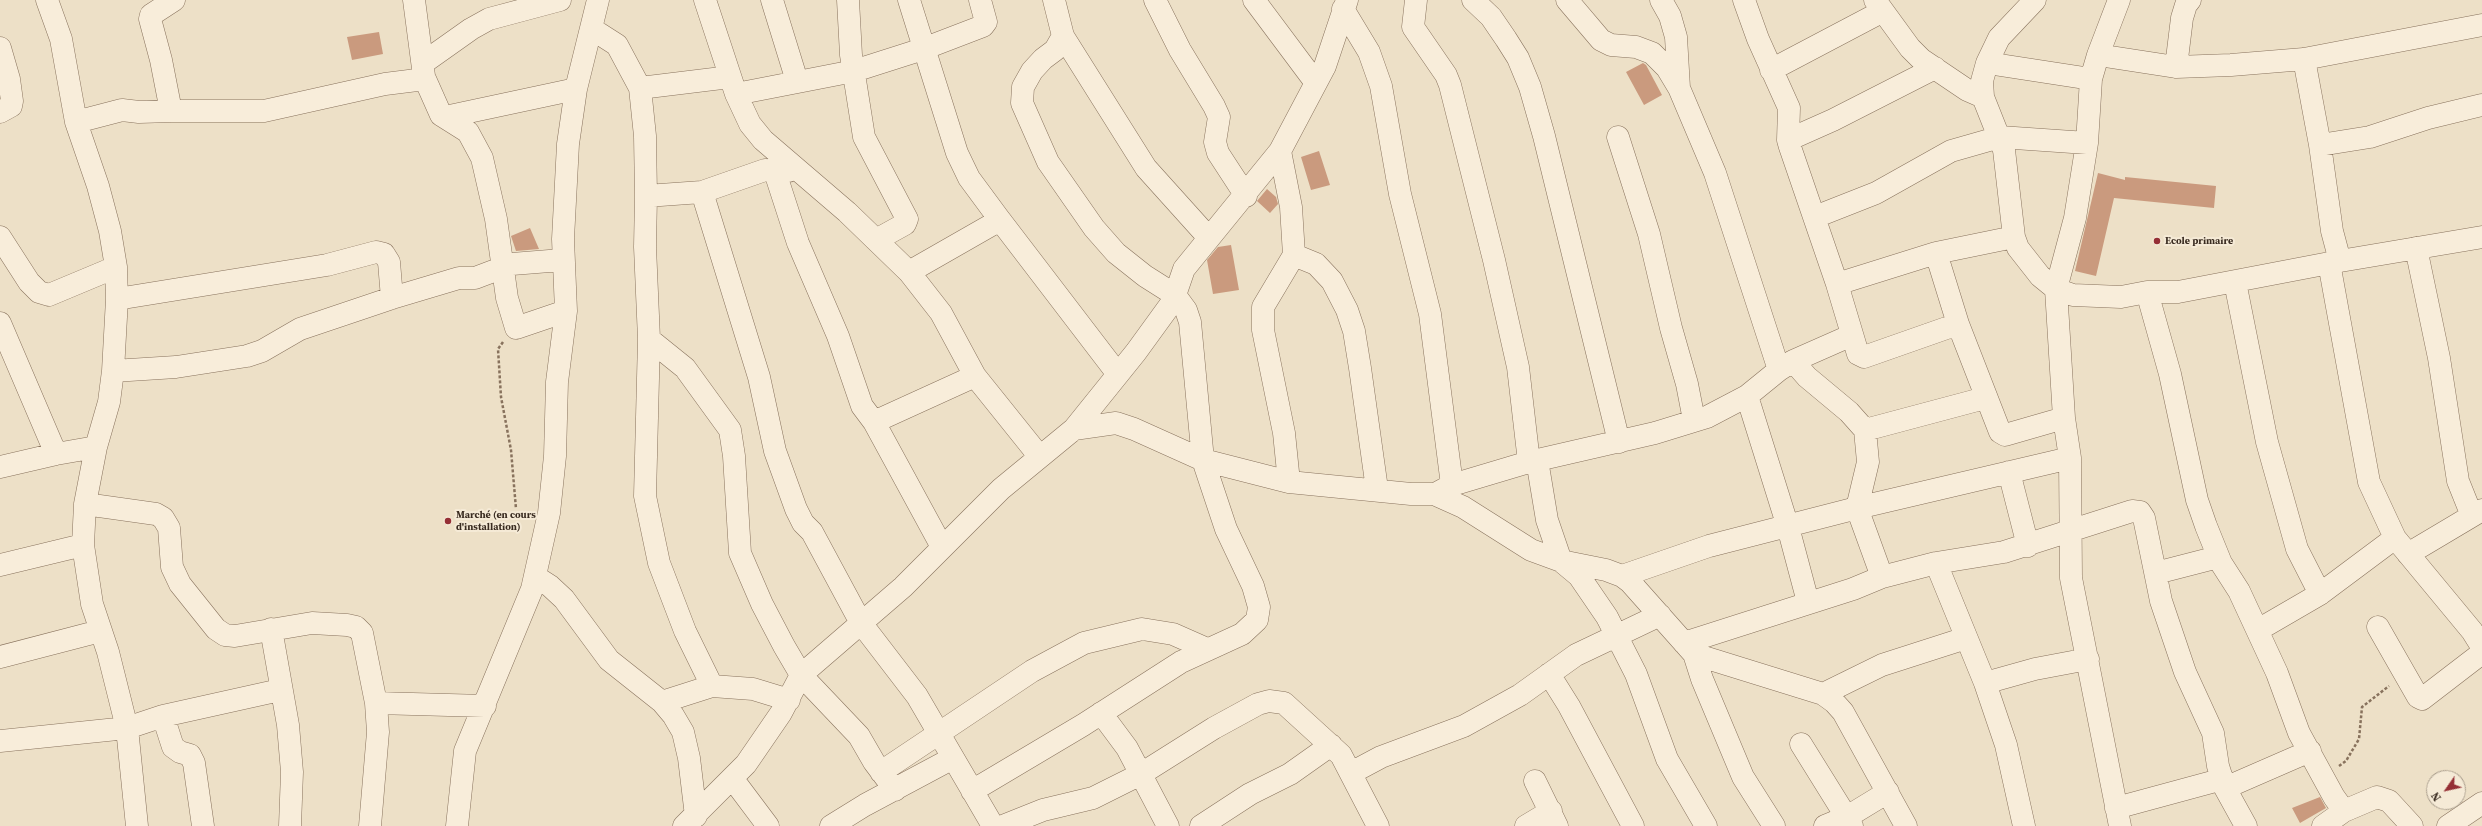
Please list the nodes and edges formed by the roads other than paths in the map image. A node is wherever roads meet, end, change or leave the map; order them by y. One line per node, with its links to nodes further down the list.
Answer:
1 (47, 0): 49 (street)
2 (174, 0): 46 (street)
3 (414, 0): 35 (street)
4 (560, 0): 35 (street)
5 (598, 0): 25 (street)
6 (705, 0): 40 (street)
7 (772, 0): 38 (street)
8 (848, 0): 36 (street)
9 (909, 0): 28 (street)
10 (980, 0): 28 (street)
11 (1054, 0): 26 (street)
12 (1155, 0): 60 (street)
13 (1254, 0): 39 (street)
14 (1416, 0): 105 (street)
15 (1473, 0): 99 (street)
16 (1567, 0): 42 (street)
17 (1661, 0): 42 (street)
18 (1745, 0): 34 (street)
19 (2035, 0): 31 (street)
20 (2119, 0): 29 (street)
21 (2190, 0): 32 (street)
22 (1345, 5): 39 (street); 110 (street)
23 (1879, 5): 33 (street); 34 (street)
24 (2482, 25): 30 (street)
25 (592, 29): 41 (street); 43 (street)
26 (1063, 36): 66 (street); 80 (street)
27 (0, 48): 47 (street)
28 (924, 49): 36 (street); 62 (street)
29 (2098, 55): 32 (street); 37 (street)
30 (2304, 59): 32 (street); 54 (street)
31 (1987, 63): 37 (street); 44 (street)
32 (2176, 67)
33 (1935, 68): 44 (street); 52 (street)
34 (1772, 70): 52 (street)
35 (424, 71): 46 (street); 48 (street)
36 (854, 71): 38 (street); 67 (street)
37 (2091, 79): 53 (street)
38 (797, 81): 40 (street)
39 (1316, 83): 55 (street)
40 (733, 85): 41 (street); 57 (street)
41 (640, 88): 59 (street)
42 (1679, 88): 88 (street)
43 (576, 89): 48 (street); 71 (street)
44 (1982, 97): 51 (street)
45 (2482, 105): 54 (street)
46 (171, 110): 49 (street)
47 (0, 112)
48 (445, 117): 73 (street)
49 (76, 122): 74 (street)
50 (1618, 137): 95 (street)
51 (2000, 137): 53 (street); 61 (street); 64 (street)
52 (1788, 140): 61 (street)
53 (2087, 143): 78 (street)
54 (2320, 145): 72 (street)
55 (1280, 151): 60 (street); 70 (street)
56 (774, 169): 57 (street); 58 (street); 96 (street)
57 (800, 173): 67 (street)
58 (702, 192): 59 (street); 131 (street)
59 (646, 196): 87 (street)
60 (1246, 196): 66 (street)
61 (1815, 217): 77 (street)
62 (1000, 220): 75 (street); 90 (street)
63 (0, 237): 74 (street)
64 (2014, 237): 69 (street); 78 (street)
65 (2482, 237): 68 (street)
66 (1209, 238): 80 (street)
67 (876, 240): 75 (street)
68 (2416, 248): 72 (street); 113 (street)
69 (1936, 253): 77 (street); 85 (street)
70 (1294, 255): 108 (street); 109 (street)
71 (562, 260): 73 (street); 83 (street)
72 (2335, 262): 76 (street); 119 (street)
73 (502, 266): 81 (street); 83 (street)
74 (116, 267): 82 (street)
75 (909, 272): 91 (street)
76 (2235, 282): 79 (street); 128 (street)
77 (1837, 284): 86 (street)
78 (2056, 290): 79 (street); 94 (street)
79 (2147, 292): 120 (street)
80 (1175, 295): 90 (street); 104 (street)
81 (392, 298): 82 (street); 89 (street)
82 (117, 299): 89 (street)
83 (566, 311): 126 (street)
84 (0, 323): 101 (street)
85 (1958, 324): 86 (street); 93 (street)
86 (1852, 335): 88 (street)
87 (649, 339): 145 (street); 147 (street)
88 (1786, 366): 92 (street); 98 (street)
89 (113, 371): 100 (street)
90 (1117, 373): 97 (street)
91 (975, 376): 96 (street); 102 (street)
92 (1747, 396): 95 (street); 114 (street)
93 (1985, 398): 94 (street); 98 (street)
94 (2064, 418): 103 (street)
95 (1694, 420): 99 (street)
96 (874, 422): 117 (street)
97 (1074, 429): 102 (street); 104 (street)
98 (1864, 430): 112 (street)
99 (1619, 442): 105 (street)
100 (96, 447): 101 (street); 111 (street)
101 (56, 454): 106 (street)
102 (1040, 457): 117 (street)
103 (2070, 458): 107 (street); 115 (street)
104 (1203, 460): 108 (street); 140 (street)
105 (1533, 461): 110 (street); 121 (street)
106 (0, 467)
107 (2009, 472): 112 (street); 118 (street)
108 (1289, 482): 109 (street)
109 (1377, 489): 110 (street)
110 (1443, 490): 121 (street)
111 (86, 504): 116 (street); 133 (street)
112 (1857, 508): 114 (street); 127 (street)
113 (2477, 513): 119 (street)
114 (1788, 527): 125 (street); 129 (street)
115 (2071, 532): 118 (street); 124 (street); 143 (street)
116 (83, 545): 123 (street); 135 (street)
117 (942, 546): 131 (street)
118 (2028, 546): 122 (street)
119 (2402, 546): 128 (street); 138 (street)
120 (2218, 557): 124 (street); 134 (street)
121 (1561, 561): 125 (street); 136 (street)
122 (1936, 563): 127 (street); 137 (street)
123 (0, 565)
124 (2156, 573): 168 (street)
125 (1622, 576): 130 (street)
126 (536, 577): 151 (street); 153 (street)
127 (1882, 577): 129 (street)
128 (2320, 594): 134 (street)
129 (1808, 602): 139 (street)
130 (1660, 615): 136 (street); 139 (street)
131 (860, 623): 145 (street); 157 (street)
132 (2378, 627): 141 (street)
133 (271, 629): 148 (street); 152 (street)
134 (2258, 630): 161 (street)
135 (100, 631): 142 (street); 156 (street)
136 (1617, 636): 144 (street); 192 (street)
137 (1966, 638): 146 (street); 149 (street)
138 (2482, 647)
139 (1689, 648): 149 (street); 193 (street)
140 (1207, 649): 154 (street); 157 (street)
141 (2482, 653)
142 (0, 657)
143 (2088, 659): 146 (street); 174 (street)
144 (1549, 674): 164 (street); 191 (street)
145 (801, 675): 150 (street); 163 (street)
146 (1985, 683): 196 (street)
147 (712, 686): 150 (street); 151 (street)
148 (280, 690): 155 (street); 180 (street)
149 (1823, 694): 171 (street)
150 (789, 700): 166 (street)
151 (662, 702): 176 (street)
152 (376, 703): 153 (street); 181 (street)
153 (485, 706): 182 (street)
154 (1100, 713): 165 (street); 170 (street)
155 (163, 716): 156 (street); 179 (street)
156 (126, 728): 158 (street); 178 (street)
157 (938, 733): 162 (street); 163 (street)
158 (0, 741)
159 (1801, 744): 177 (street)
160 (1331, 745): 164 (street); 165 (street); 188 (street)
161 (2310, 751): 168 (street); 173 (street)
162 (953, 758): 169 (street); 170 (street)
163 (881, 772): 169 (street)
164 (1351, 773): 189 (street)
165 (1141, 774): 186 (street); 187 (street)
166 (732, 778): 176 (street); 183 (street)
167 (1535, 781): 175 (street)
168 (2224, 784): 174 (street); 197 (street)
169 (895, 790): 184 (street)
170 (972, 791): 185 (street)
171 (1888, 792): 177 (street); 195 (street)
172 (2482, 803): 200 (street)
173 (2344, 811): 198 (street); 199 (street)
174 (2118, 817)
175 (1554, 819): 190 (street)
176 (690, 821)
177 (1850, 821): 194 (street)
178 (137, 826)
179 (203, 826)
180 (290, 826)
181 (370, 826)
182 (457, 826)
183 (768, 826)
184 (831, 826)
185 (993, 826)
186 (1002, 826)
187 (1168, 826)
188 (1201, 826)
189 (1376, 826)
190 (1526, 826)
191 (1633, 826)
192 (1706, 826)
193 (1774, 826)
194 (1824, 826)
195 (1906, 826)
196 (2024, 826)
197 (2246, 826)
198 (2323, 826)
199 (2412, 826)
200 (2448, 826)

